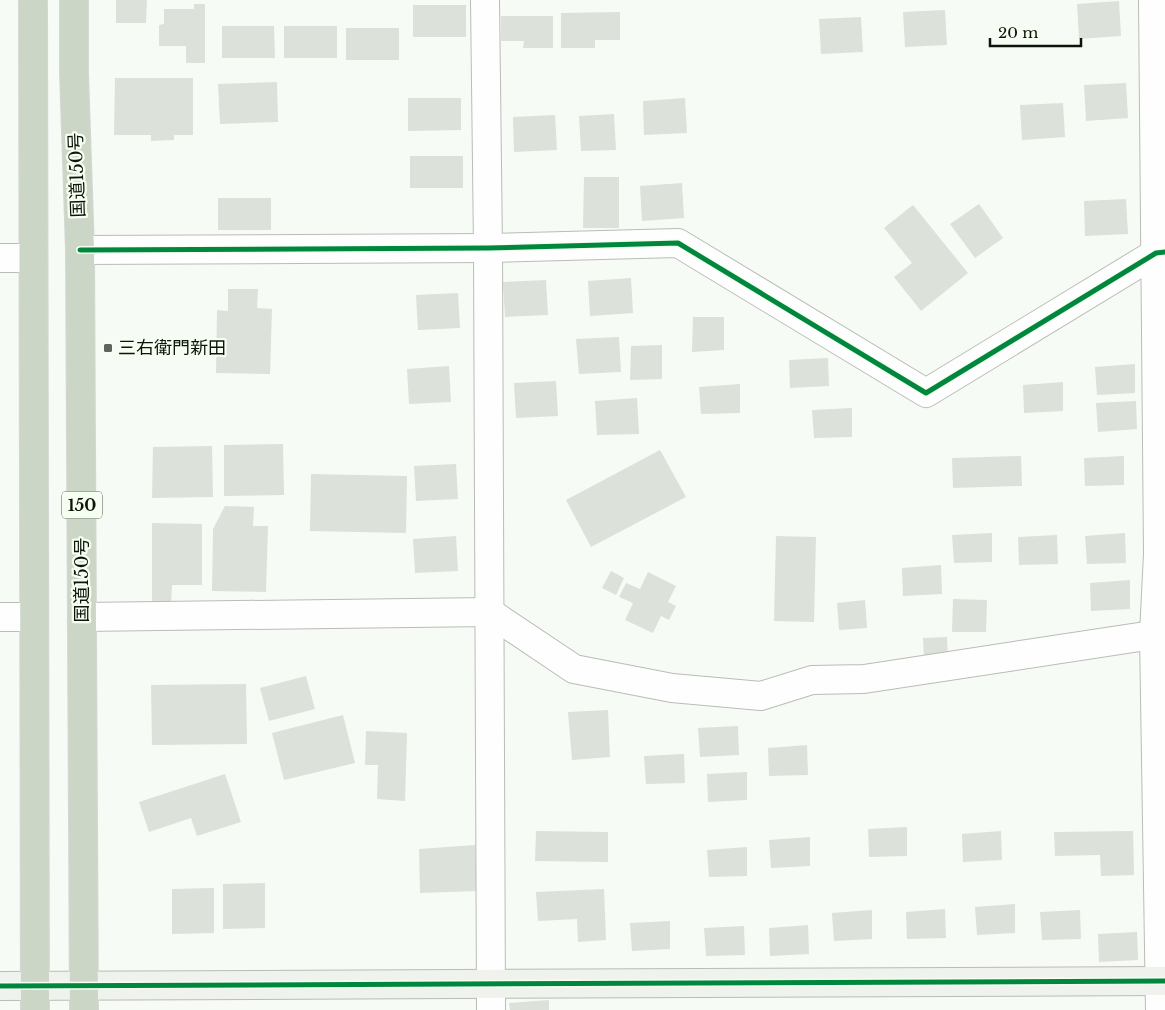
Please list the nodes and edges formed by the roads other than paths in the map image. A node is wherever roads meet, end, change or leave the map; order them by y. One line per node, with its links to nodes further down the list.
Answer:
1 (33, 0): 9 (highway)
2 (74, 0): 6 (highway, 国道150号 / 150)
3 (484, 0): 5 (street)
4 (1153, 0): 7 (street)
5 (488, 248): 6 (street); 7 (street); 10 (street)
6 (80, 250): 13 (highway, 国道150号 / 150)
7 (1160, 253): 14 (street)
8 (0, 258): 9 (street)
9 (33, 258): 12 (highway)
10 (489, 612): 13 (street); 14 (street); 17 (street)
11 (0, 617): 12 (street)
12 (34, 617): 18 (highway)
13 (82, 617): 19 (highway, 国道150号 / 150)
14 (1159, 634): 15 (street)
15 (1162, 981): 17 (street); 20 (street)
16 (0, 986): 18 (street)
17 (491, 997): 19 (street)
18 (35, 998): 19 (street)
19 (84, 998)
20 (1160, 1010)

